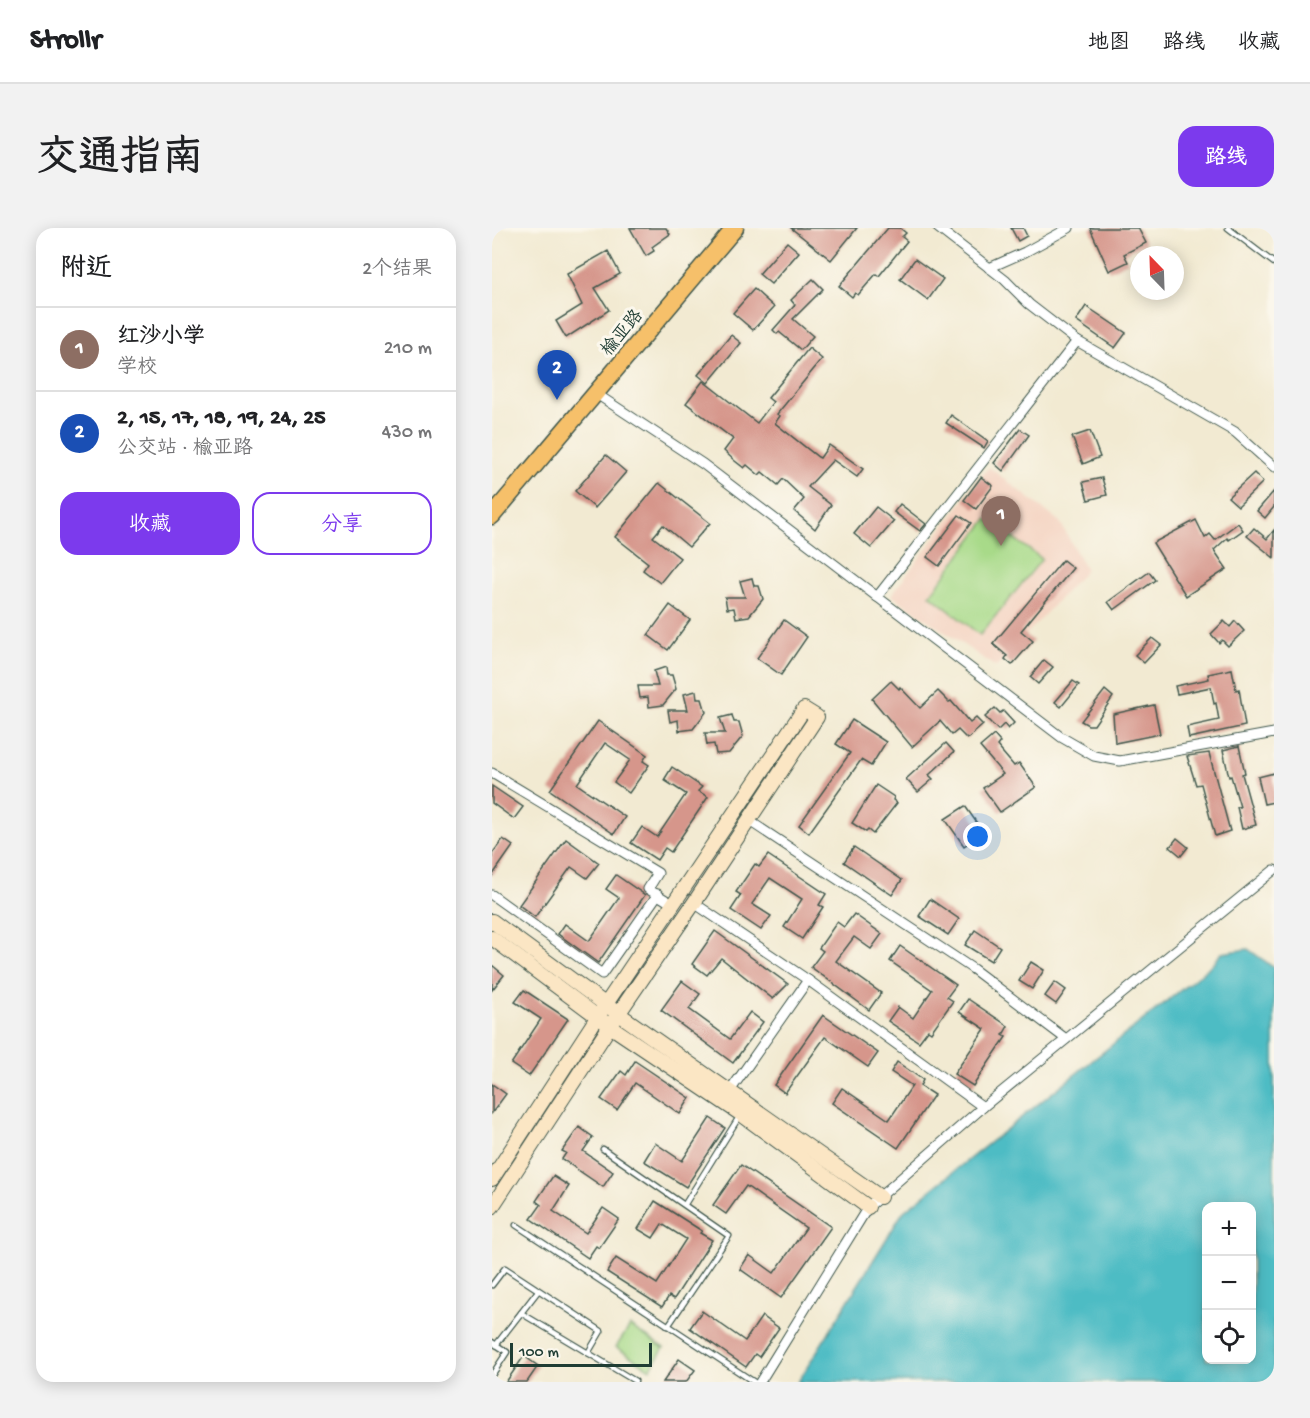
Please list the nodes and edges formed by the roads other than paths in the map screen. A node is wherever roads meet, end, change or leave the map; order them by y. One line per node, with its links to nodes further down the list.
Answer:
1 (722, 228): 11 (highway, 榆亚路)
2 (735, 228): 9 (highway, 榆亚路)
3 (938, 228): 7 (street)
4 (1070, 228): 7 (street)
5 (1227, 228): 6 (lane)
6 (1274, 263)
7 (989, 268): 8 (street)
8 (1077, 341): 10 (street); 13 (street)
9 (595, 393): 12 (highway, 榆亚路); 13 (street)
10 (1274, 467)
11 (492, 501)
12 (492, 516)
13 (877, 597): 14 (street)
14 (1274, 733)
15 (492, 773): 18 (street)
16 (748, 820): 20 (street); 21 (street); 28 (street)
17 (1274, 870): 28 (street)
18 (658, 894): 19 (street); 21 (street)
19 (492, 895)
20 (694, 903): 24 (street); 26 (street)
21 (674, 904): 25 (street)
22 (492, 921): 25 (street)
23 (492, 938): 25 (street)
24 (808, 980): 29 (street); 30 (street)
25 (602, 1010): 26 (street); 27 (street); 33 (street)
26 (618, 1014): 27 (street); 29 (street)
27 (610, 1026): 31 (street); 36 (street)
28 (1066, 1039): 30 (street)
29 (730, 1091): 34 (street)
30 (984, 1107): 34 (street)
31 (741, 1114): 35 (lane); 37 (street)
32 (603, 1149): 35 (lane)
33 (492, 1179)
34 (880, 1197): 37 (street)
35 (685, 1204): 42 (lane)
36 (492, 1207)
37 (868, 1207): 48 (street)
38 (516, 1225): 42 (lane)
39 (492, 1285): 40 (lane)
40 (538, 1291): 41 (lane); 44 (lane)
41 (521, 1312): 43 (lane); 44 (lane)
42 (668, 1326): 47 (lane)
43 (494, 1344): 45 (lane)
44 (588, 1353): 46 (lane)
45 (492, 1375)
46 (635, 1381)
47 (754, 1382)
48 (760, 1382)

